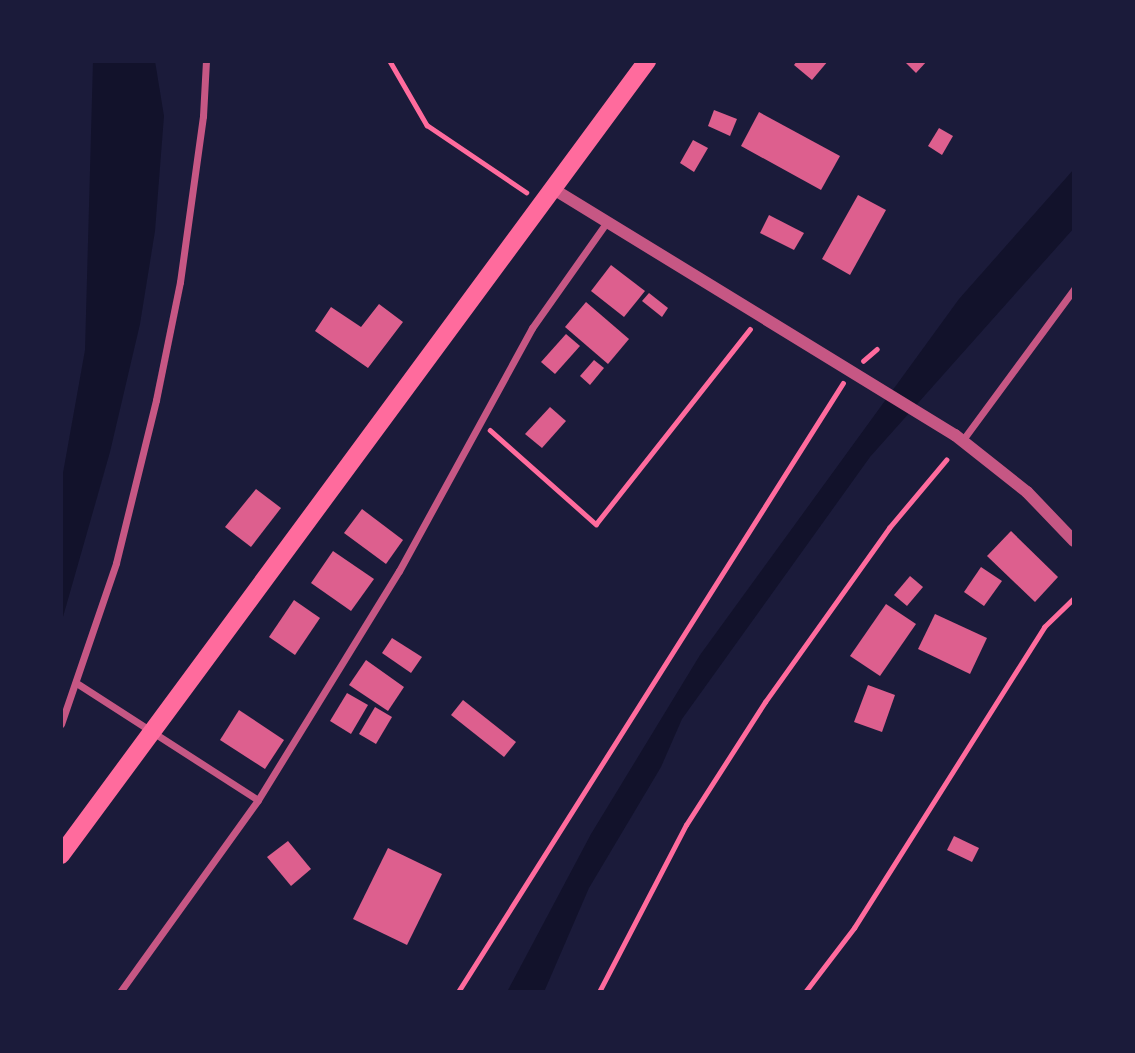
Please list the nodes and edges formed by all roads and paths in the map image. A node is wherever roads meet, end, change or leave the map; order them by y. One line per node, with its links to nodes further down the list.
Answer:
1 (206, 61): 14 (street)
2 (390, 61): 4 (path)
3 (647, 61): 4 (main road)
4 (550, 197): 5 (street); 16 (main road)
5 (606, 223): 7 (street); 9 (street)
6 (1074, 289): 10 (street)
7 (759, 317): 9 (path); 10 (street)
8 (834, 395): 20 (path)
9 (481, 422): 17 (street)
10 (958, 438): 12 (street)
11 (946, 460): 21 (path)
12 (1074, 541)
13 (1074, 598): 22 (path)
14 (78, 684): 15 (street); 16 (street)
15 (61, 724)
16 (152, 733): 17 (street); 18 (main road)
17 (258, 800): 19 (street)
18 (61, 855)
19 (120, 992)
20 (458, 992)
21 (598, 992)
22 (805, 992)

